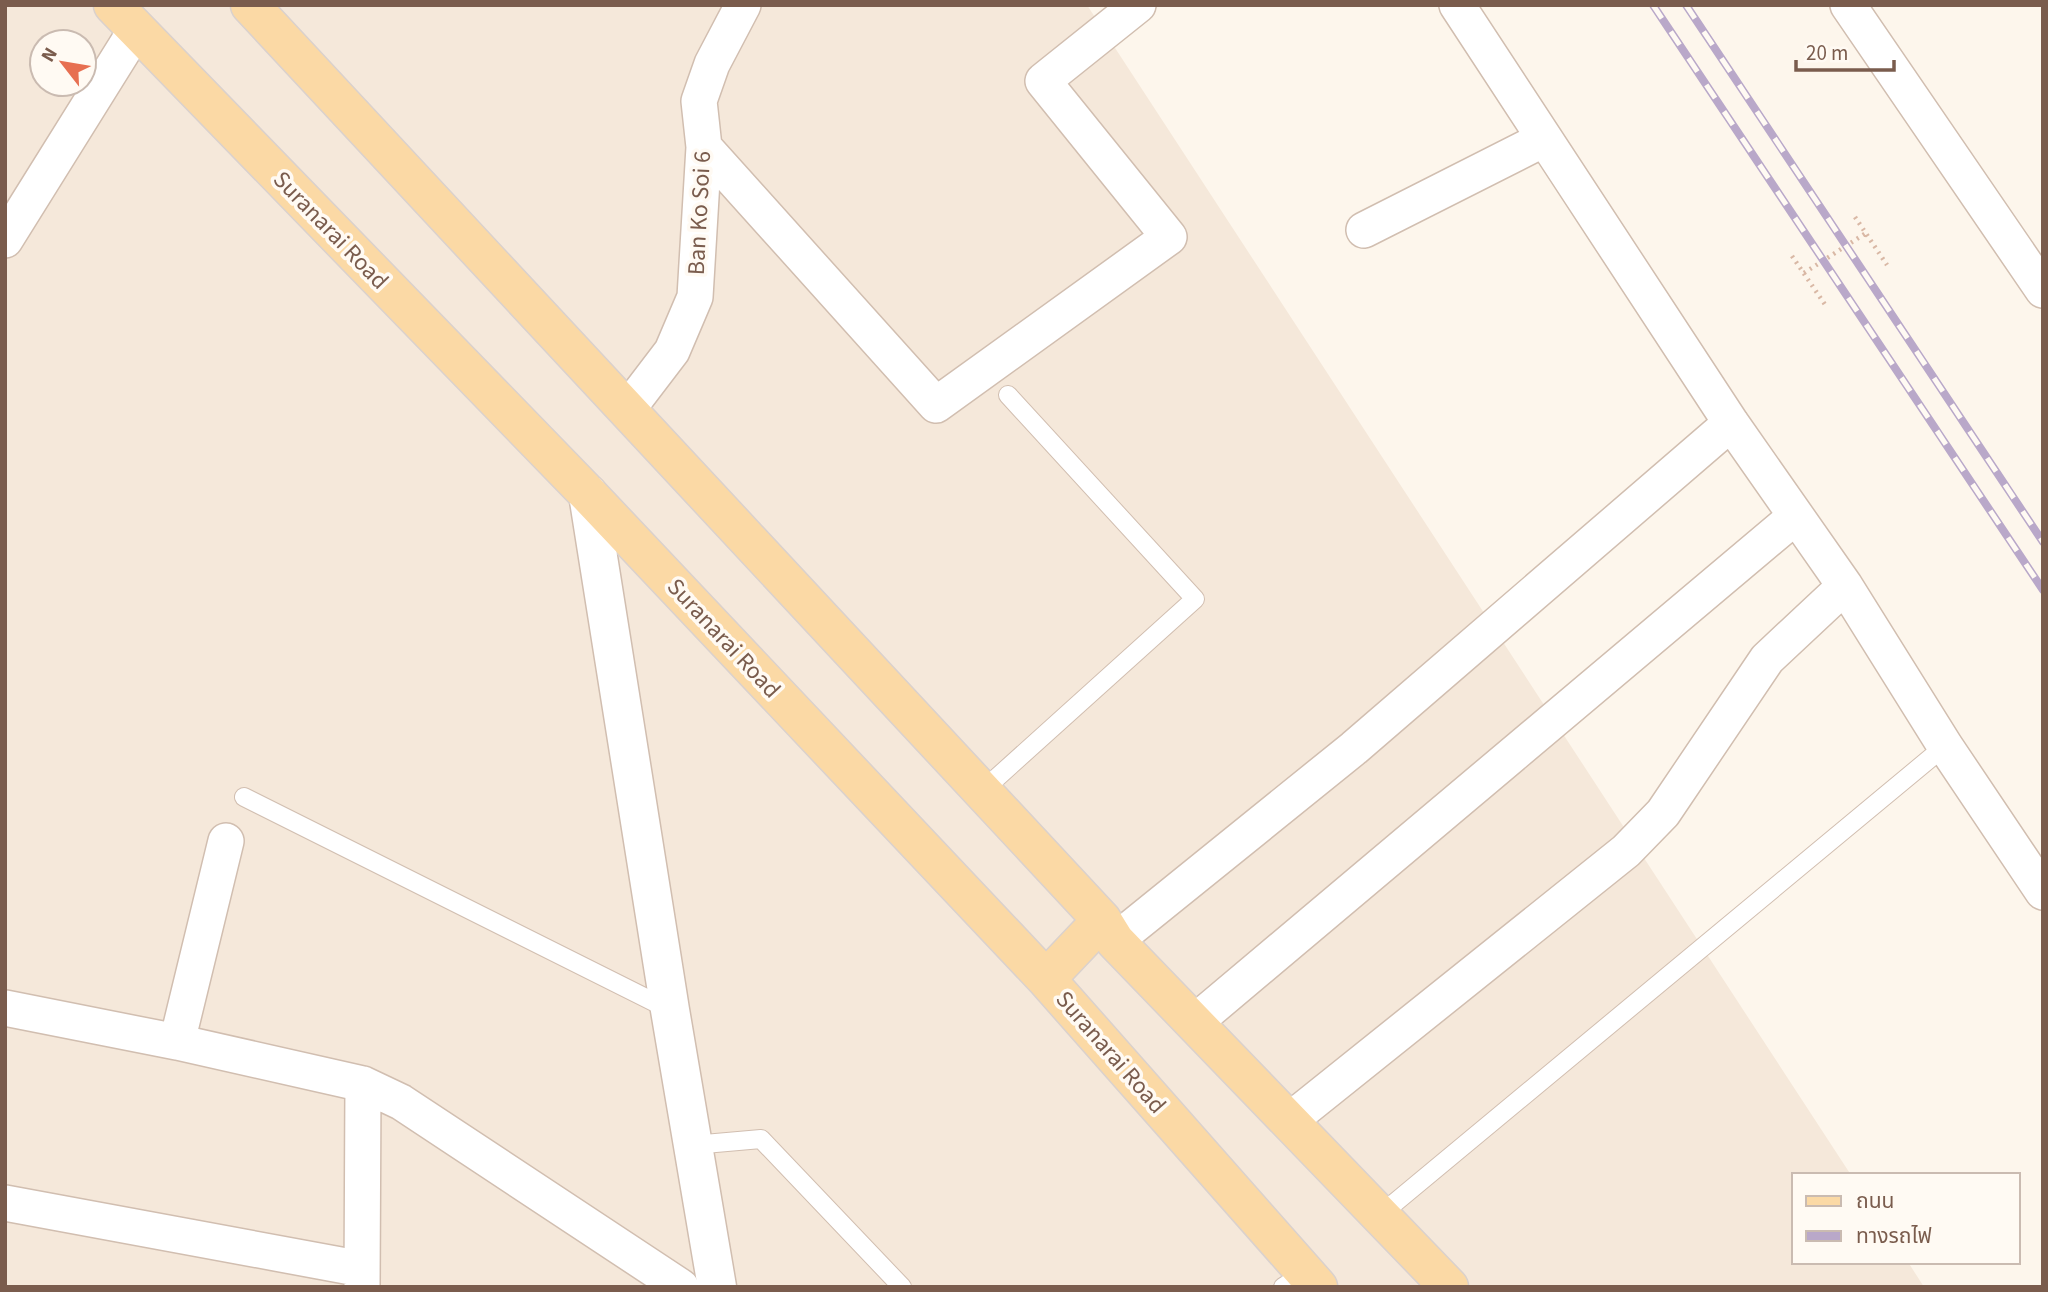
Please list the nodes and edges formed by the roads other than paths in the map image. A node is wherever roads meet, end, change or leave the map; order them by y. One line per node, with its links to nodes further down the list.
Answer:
1 (250, 5): 13 (main road)
2 (743, 5): 8 (street, Ban Ko Soi 6)
3 (1139, 5): 8 (street)
4 (1457, 5): 7 (street)
5 (1848, 5): 11 (street)
6 (125, 18): 10 (street); 15 (main road, Suranarai Road)
7 (1544, 138): 9 (street); 14 (street)
8 (704, 147): 13 (street, Ban Ko Soi 6)
9 (1364, 230)
10 (5, 240)
11 (2043, 290)
12 (1009, 395): 19 (lane)
13 (627, 410): 19 (main road)
14 (1731, 423): 16 (street); 23 (street)
15 (588, 495): 24 (main road, Suranarai Road); 26 (street)
16 (1796, 516): 17 (street); 27 (street)
17 (1846, 586): 18 (street); 30 (street)
18 (1945, 746): 22 (street); 33 (lane)
19 (982, 791): 23 (main road)
20 (244, 797): 26 (lane)
21 (226, 841): 28 (street)
22 (2043, 892)
23 (1109, 930): 24 (main road); 27 (main road)
24 (1046, 979): 35 (main road, Suranarai Road)
25 (5, 1008): 28 (street)
26 (670, 1010): 31 (street)
27 (1195, 1022): 30 (main road)
28 (177, 1042): 29 (street)
29 (363, 1084): 34 (street); 36 (street)
30 (1289, 1121): 33 (main road)
31 (693, 1146): 37 (street); 38 (lane)
32 (5, 1203): 34 (street)
33 (1380, 1215): 39 (main road)
34 (362, 1278)
35 (1302, 1282)
36 (681, 1287)
37 (717, 1287)
38 (902, 1287)
39 (1449, 1287)

